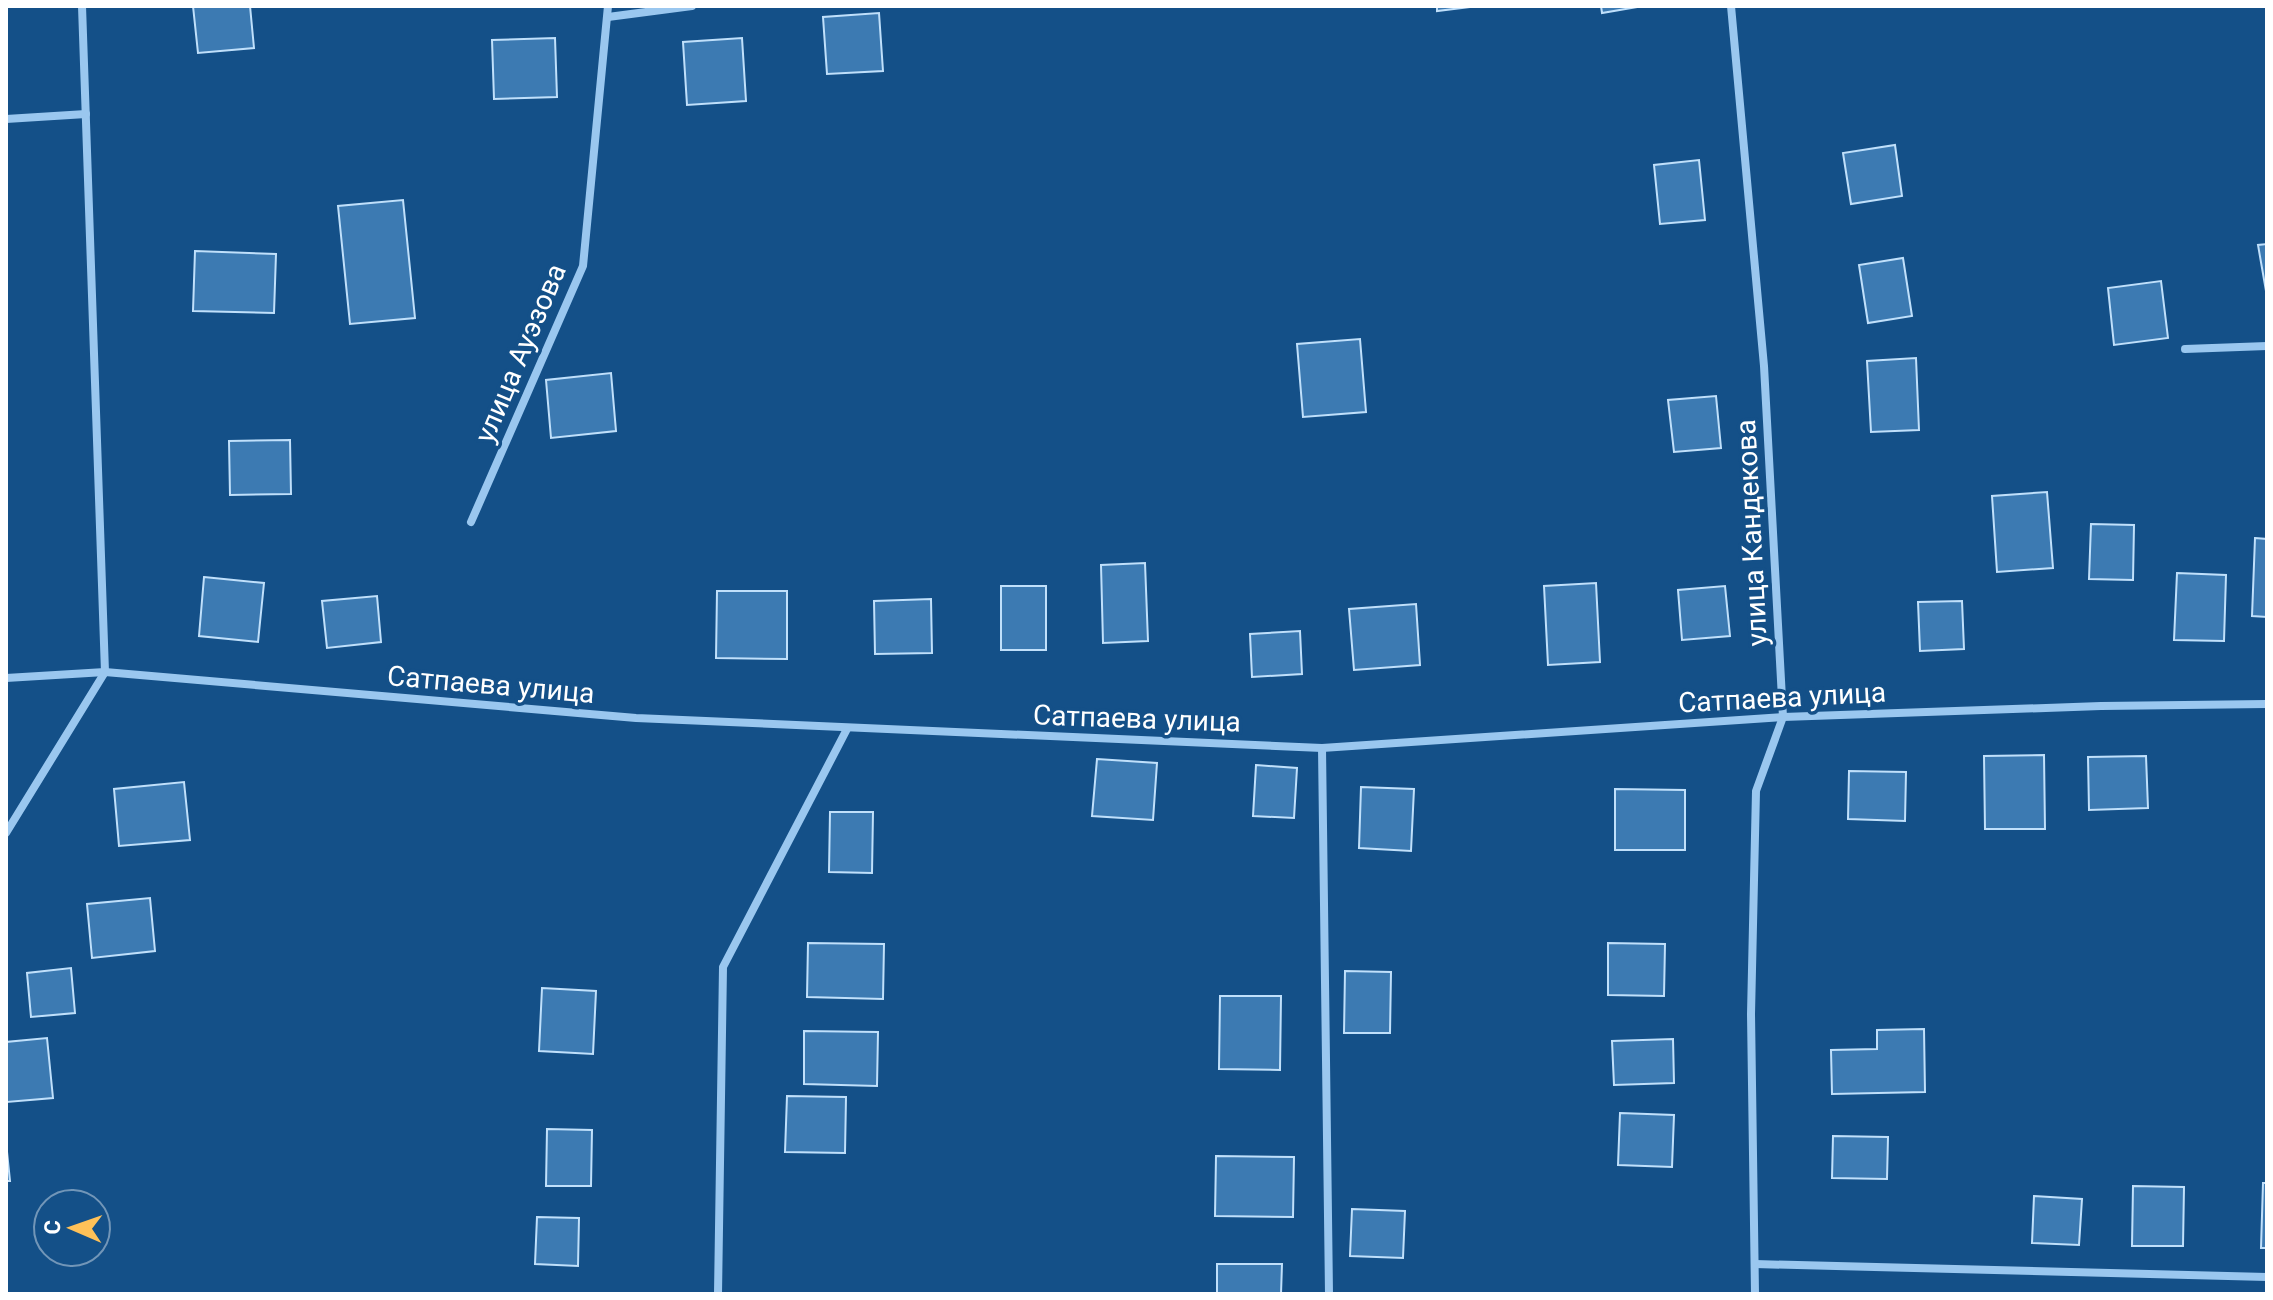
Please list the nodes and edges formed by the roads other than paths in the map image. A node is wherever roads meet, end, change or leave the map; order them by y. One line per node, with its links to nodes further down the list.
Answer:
1 (82, 6): 6 (street)
2 (608, 6): 5 (street, улица Ауэзова)
3 (692, 6): 5 (street)
4 (1731, 6): 14 (street, улица Кандекова)
5 (608, 17): 10 (street, улица Ауэзова)
6 (86, 114): 7 (street); 11 (street)
7 (6, 119)
8 (2267, 346): 9 (street)
9 (2185, 349)
10 (471, 522)
11 (105, 672): 12 (street, Сатпаева улица); 15 (street, Сатпаева улица); 17 (street)
12 (6, 678)
13 (2267, 704): 14 (street, Сатпаева улица)
14 (1783, 717): 16 (street, Сатпаева улица); 18 (street, улица Кандекова)
15 (847, 729): 16 (street, Сатпаева улица); 20 (street)
16 (1322, 748): 21 (street)
17 (6, 833)
18 (1755, 1264): 19 (street); 22 (street, улица Кандекова)
19 (2267, 1277)
20 (718, 1294)
21 (1329, 1294)
22 (1755, 1294)

